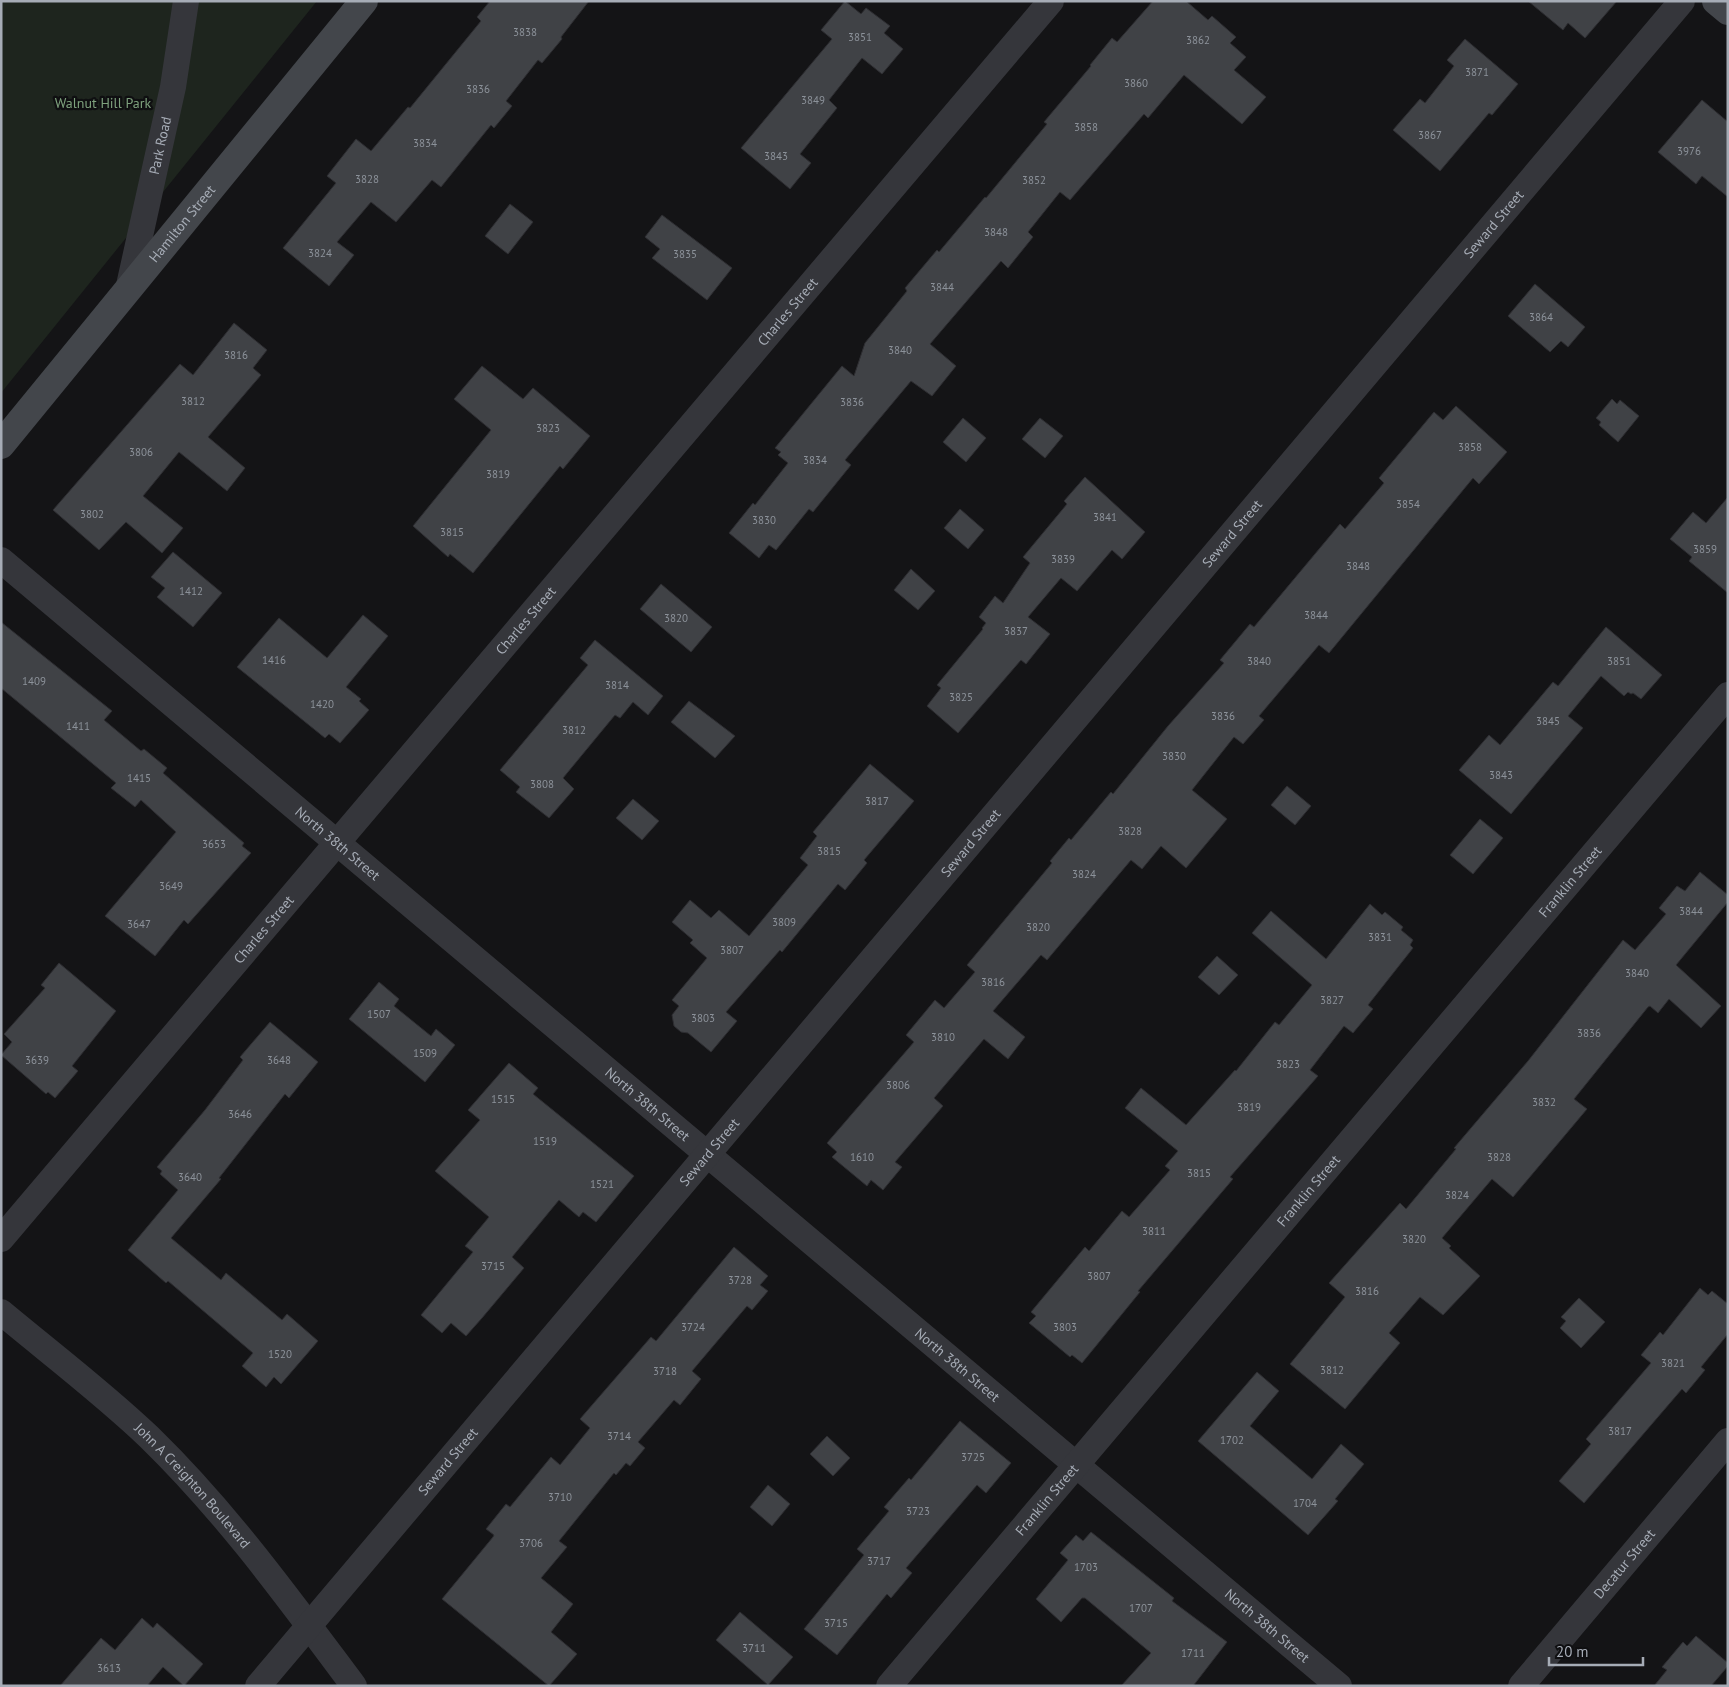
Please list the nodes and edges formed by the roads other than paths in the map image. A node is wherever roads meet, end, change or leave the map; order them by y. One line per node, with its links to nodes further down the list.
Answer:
1 (186, 1): 7 (street, Park Road)
2 (364, 1): 7 (main road, Hamilton Street)
3 (1051, 1): 11 (street, Charles Street)
4 (1682, 1): 12 (street, Seward Street)
5 (1716, 1): 6 (main road)
6 (1728, 12)
7 (128, 290): 8 (main road, Hamilton Street)
8 (1, 445)
9 (1, 560): 11 (street, North 38th Street)
10 (1728, 695): 16 (street, Franklin Street)
11 (340, 843): 12 (street, North 38th Street); 13 (street, Charles Street)
12 (707, 1154): 16 (street, North 38th Street); 17 (street, Seward Street)
13 (1, 1239)
14 (1, 1312): 17 (street, John A Creighton Boulevard)
15 (1728, 1442): 22 (street, Decatur Street)
16 (1077, 1466): 20 (street, Franklin Street); 21 (street, North 38th Street)
17 (309, 1626): 18 (street, Seward Street); 19 (street, John A Creighton Boulevard)
18 (258, 1686)
19 (354, 1686)
20 (889, 1686)
21 (1340, 1686)
22 (1521, 1686)

